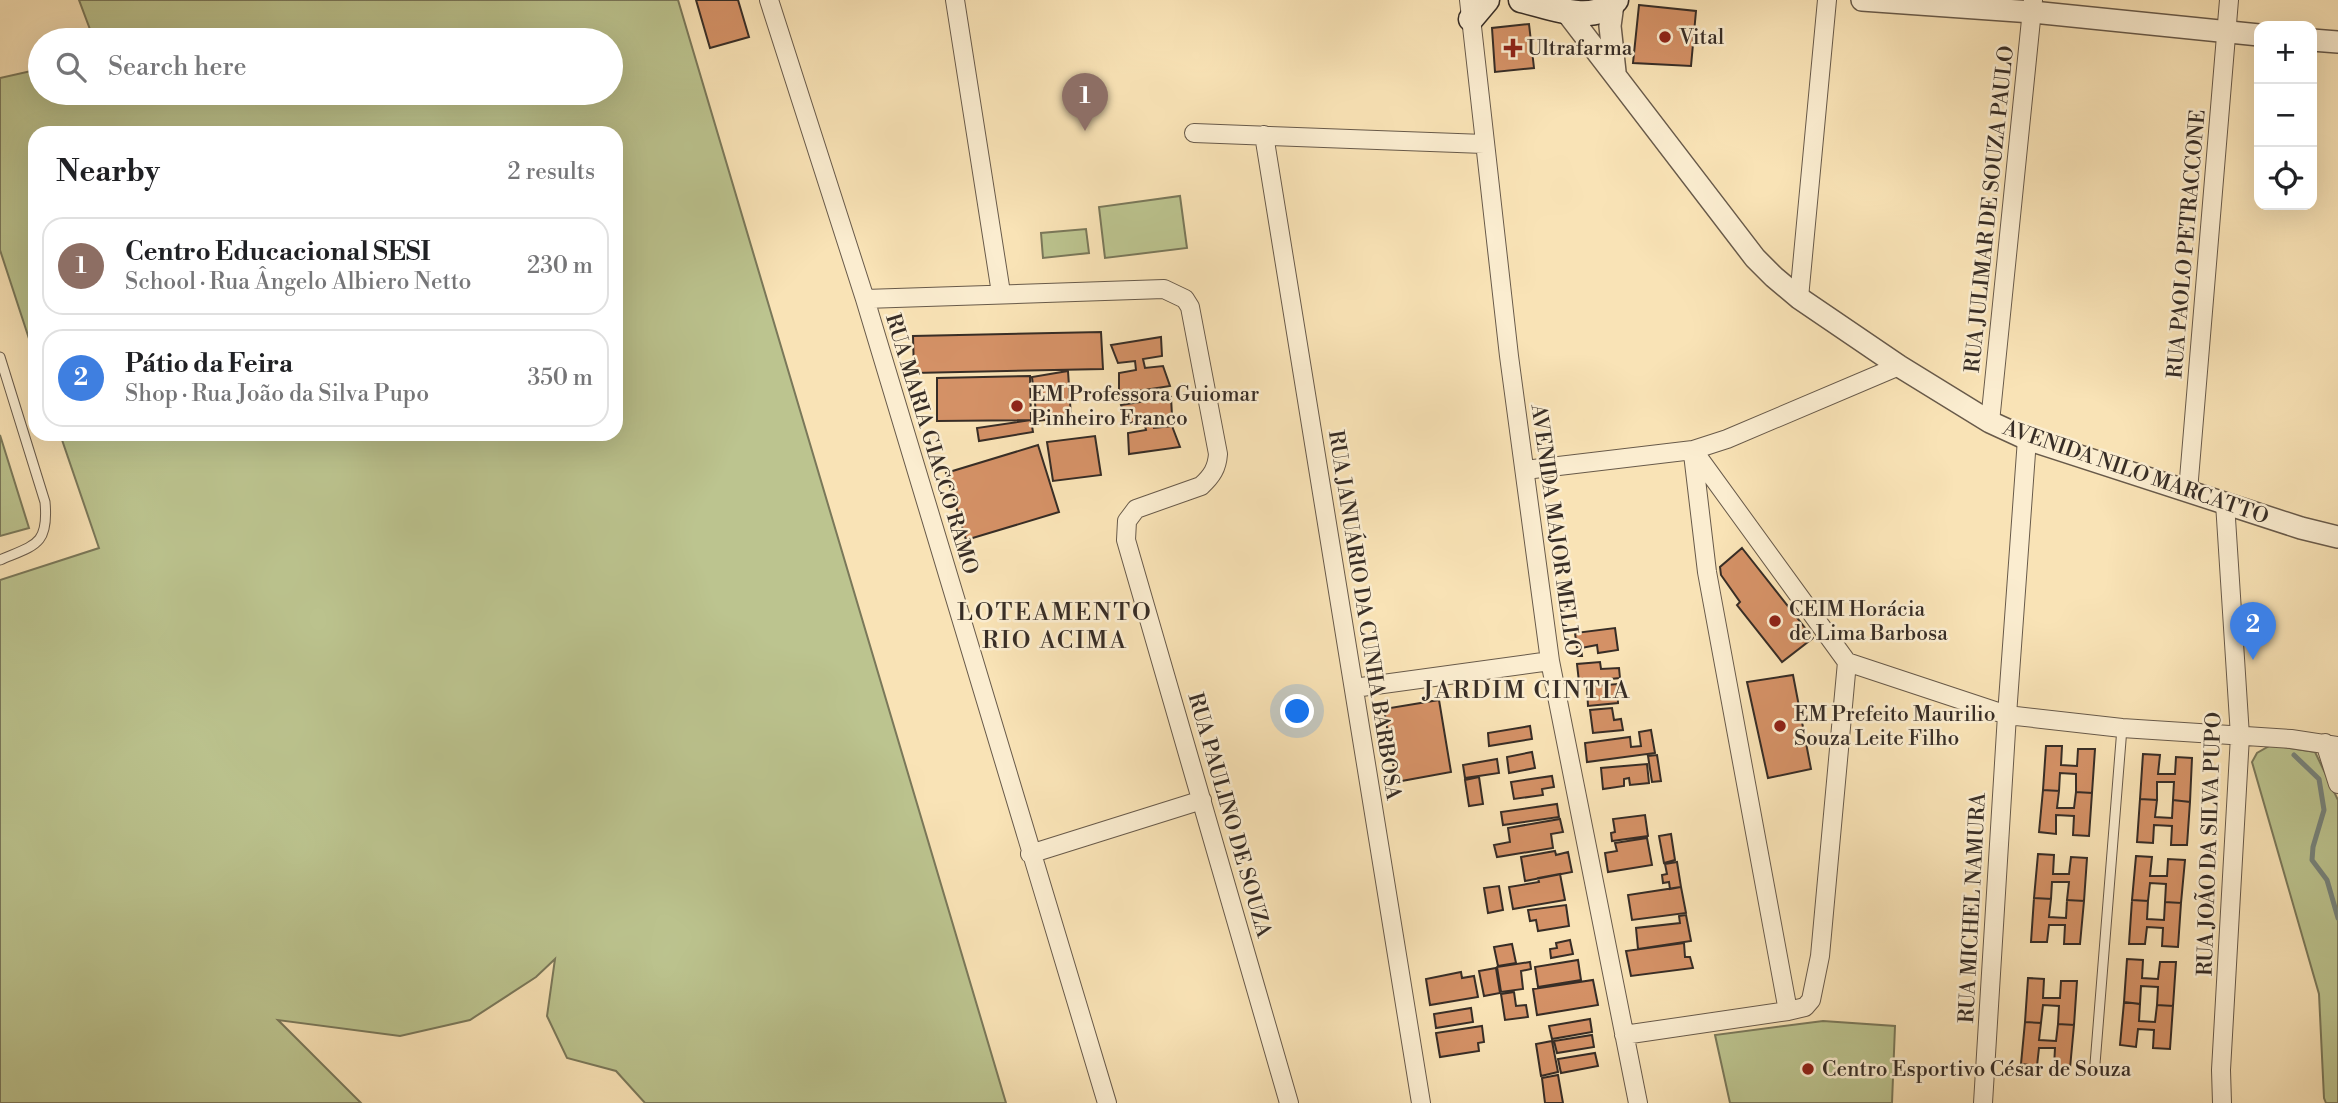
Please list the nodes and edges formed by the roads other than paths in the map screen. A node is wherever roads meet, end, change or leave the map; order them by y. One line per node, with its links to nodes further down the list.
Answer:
1 (769, 0): 22 (street, RUA MARIA GIACCO RAMO)
2 (955, 0): 20 (street)
3 (1487, 0): 10 (main road)
4 (1521, 0): 11 (main road)
5 (1827, 0): 21 (street)
6 (1862, 0): 9 (street)
7 (2230, 0): 12 (street, RUA PAOLO PETRACCONE)
8 (1615, 2): 11 (main road); 16 (street)
9 (2032, 6): 12 (street); 25 (street, RUA JULIMAR DE SOUZA PAULO)
10 (1470, 10): 19 (street, AVENIDA MAJOR MELLO)
11 (1565, 10): 16 (street, AVENIDA NILO MARCATTO)
12 (2226, 32): 13 (street); 29 (street, RUA PAOLO PETRACCONE)
13 (2254, 35)
14 (2317, 41): 15 (street)
15 (2338, 43)
16 (1615, 72): 21 (street, AVENIDA NILO MARCATTO)
17 (1194, 133): 18 (street)
18 (1264, 135): 19 (street); 35 (street, RUA JANUÁRIO DA CUNHA BARBOSA)
19 (1484, 144): 28 (street, AVENIDA MAJOR MELLO)
20 (1001, 293): 22 (street); 41 (street, RUA PAULINO DE SOUZA)
21 (1799, 298): 24 (street, AVENIDA NILO MARCATTO)
22 (864, 299): 42 (street, RUA MARIA GIACCO RAMO)
23 (0, 357): 32 (lane)
24 (1899, 366): 25 (street, AVENIDA NILO MARCATTO); 27 (street)
25 (1990, 422): 26 (street, AVENIDA NILO MARCATTO)
26 (2027, 439): 29 (street, AVENIDA NILO MARCATTO); 36 (street, RUA MICHEL NAMURA)
27 (1692, 450): 28 (street); 34 (street); 43 (street)
28 (1525, 470): 33 (street, AVENIDA MAJOR MELLO)
29 (2188, 491): 30 (street, AVENIDA NILO MARCATTO)
30 (2225, 503): 31 (street, AVENIDA NILO MARCATTO); 38 (street, RUA JOÃO DA SILVA PUPO)
31 (2338, 537)
32 (0, 560)
33 (1550, 661): 35 (street); 44 (street, AVENIDA MAJOR MELLO)
34 (1847, 662): 36 (street); 43 (street)
35 (1354, 688): 48 (street, RUA JANUÁRIO DA CUNHA BARBOSA)
36 (2007, 715): 37 (street); 50 (street, RUA MICHEL NAMURA)
37 (2122, 727): 38 (street); 45 (lane)
38 (2240, 736): 39 (street); 51 (street, RUA JOÃO DA SILVA PUPO)
39 (2331, 744): 40 (street)
40 (2338, 784)
41 (1202, 800): 42 (street); 47 (street, RUA PAULINO DE SOUZA)
42 (1030, 853): 46 (street, RUA MARIA GIACCO RAMO)
43 (1788, 1012): 44 (street)
44 (1624, 1035): 49 (street, AVENIDA MAJOR MELLO)
45 (2095, 1064)
46 (1107, 1103)
47 (1289, 1103)
48 (1421, 1103)
49 (1638, 1103)
50 (1983, 1103)
51 (2222, 1103)

